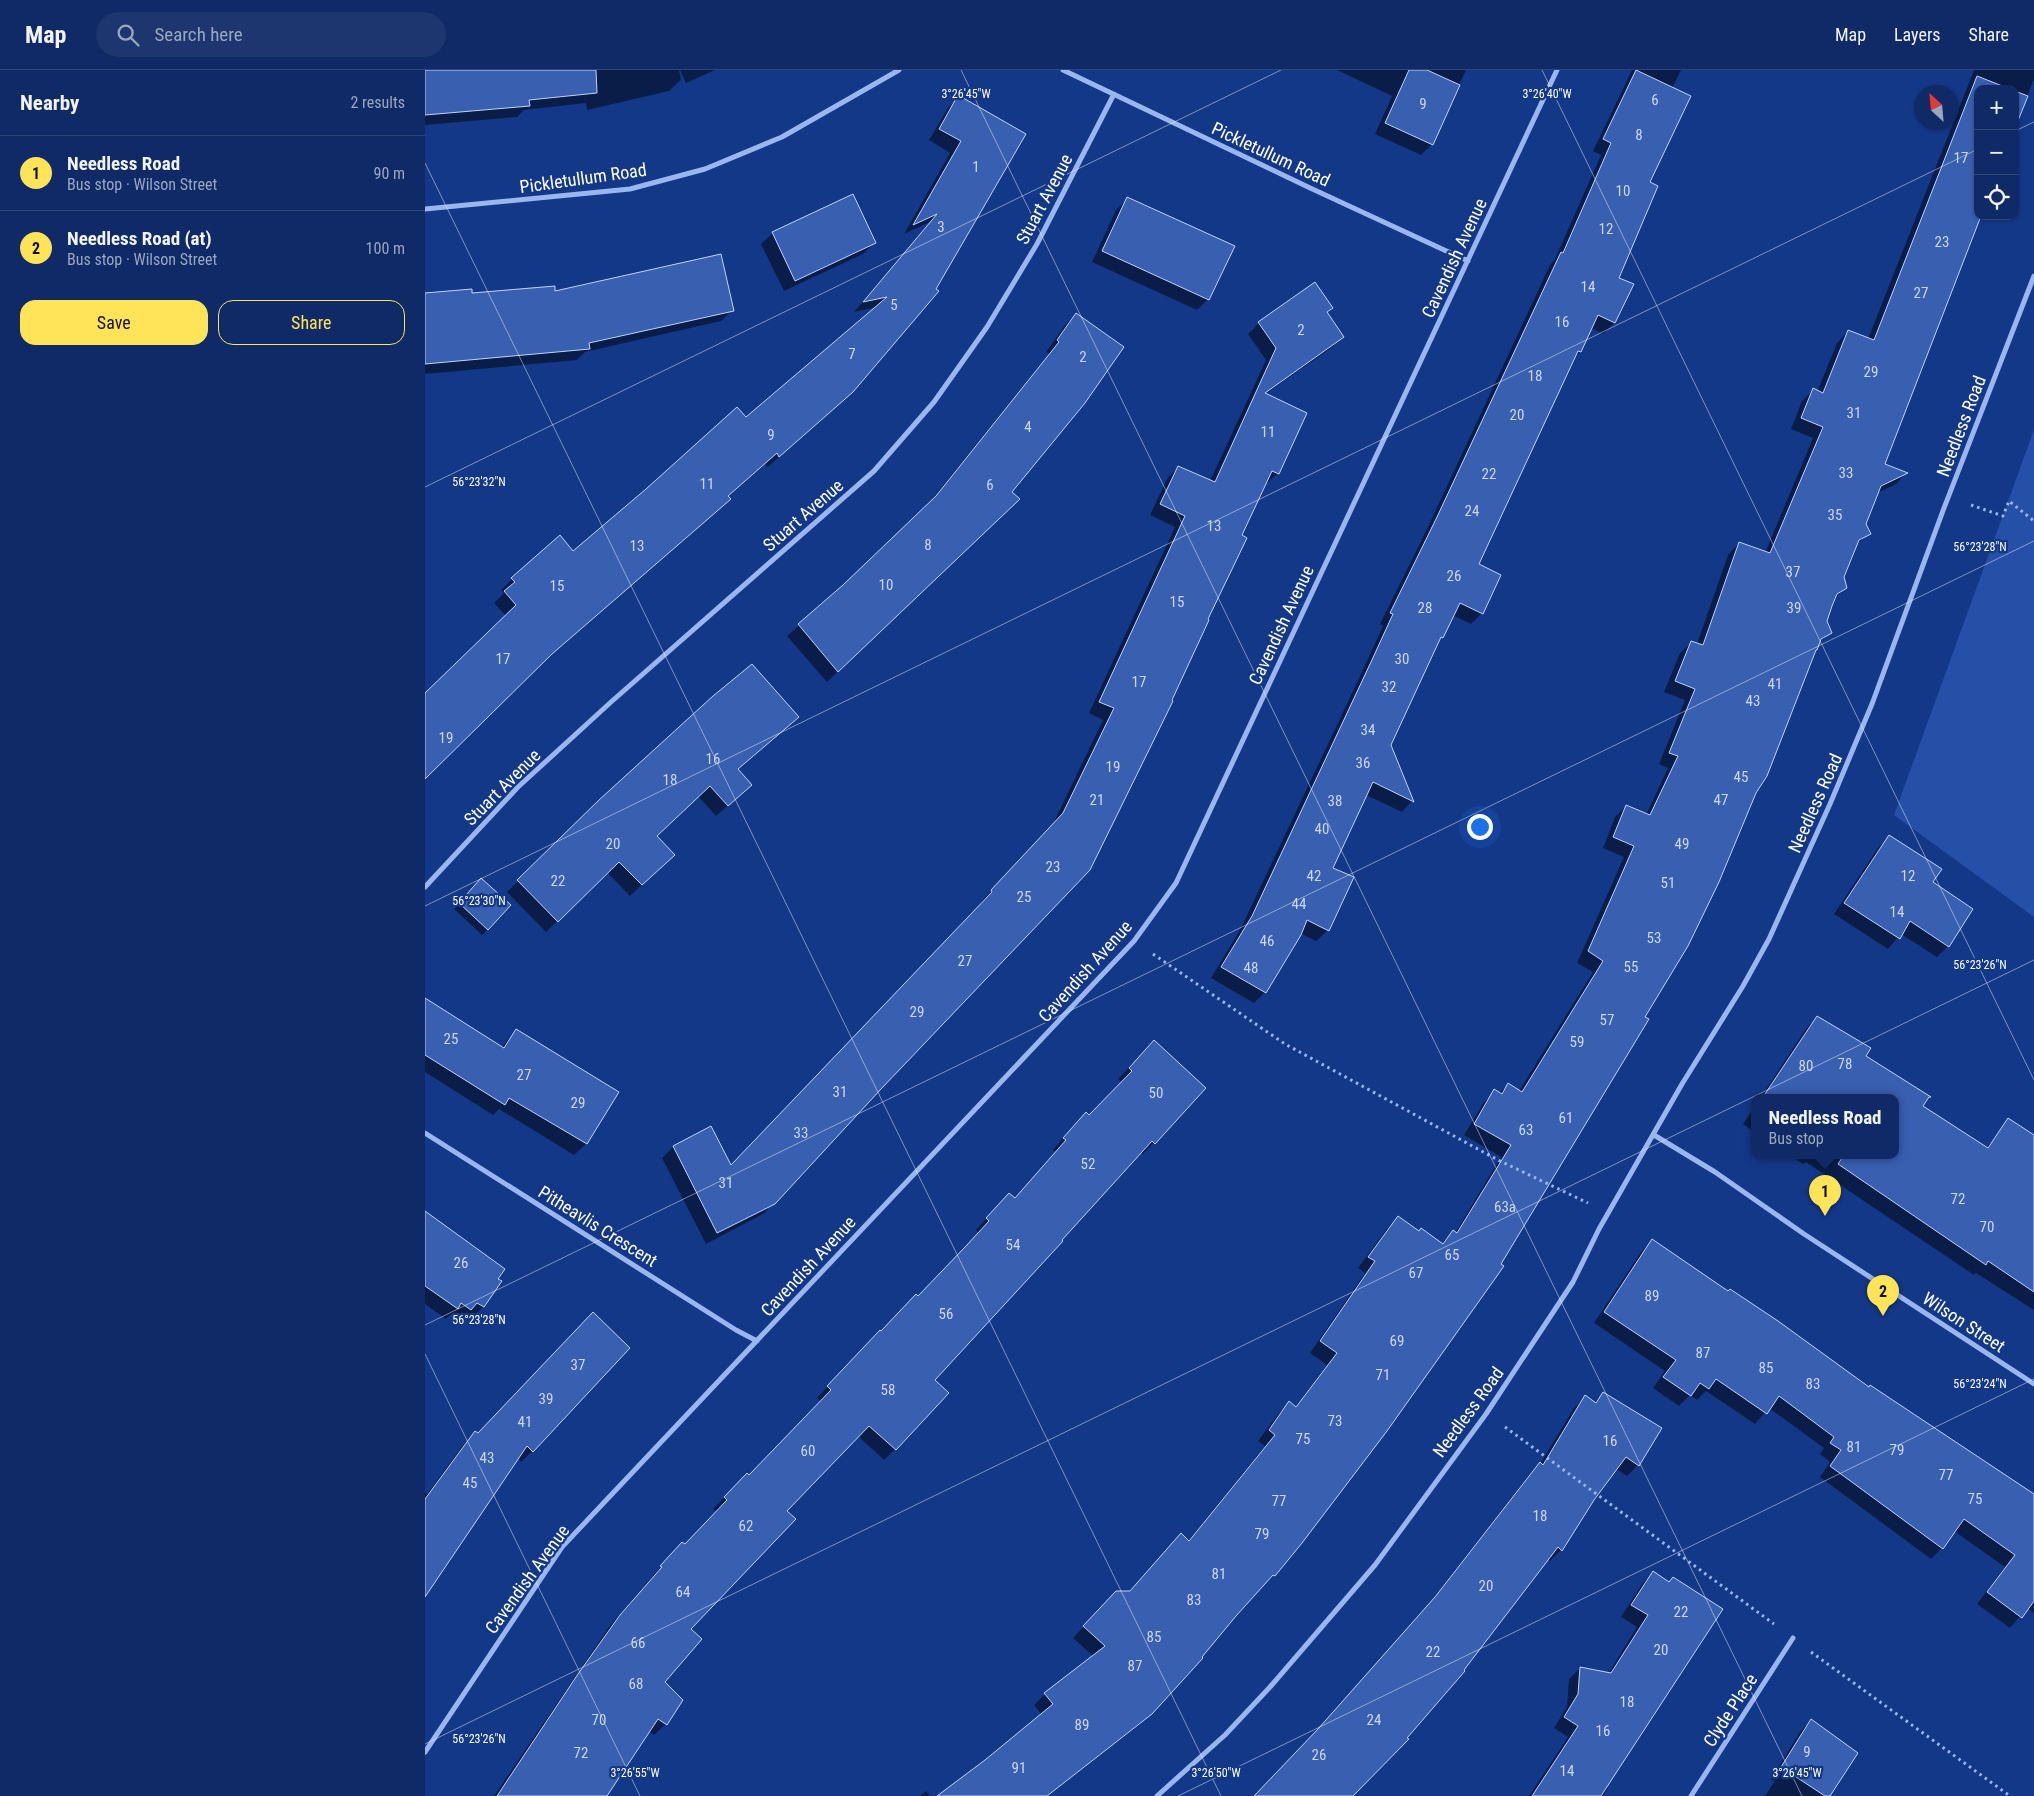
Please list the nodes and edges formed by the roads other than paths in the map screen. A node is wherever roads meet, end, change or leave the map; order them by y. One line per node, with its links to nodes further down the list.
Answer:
1 (899, 70): 5 (street, Pickletullum Road)
2 (1063, 70): 4 (street, Pickletullum Road)
3 (1557, 70): 6 (street, Cavendish Avenue)
4 (1114, 94): 6 (street, Pickletullum Road); 8 (street, Stuart Avenue)
5 (425, 209)
6 (1468, 261): 11 (street, Cavendish Avenue)
7 (2034, 276): 10 (street, Needless Road)
8 (425, 887)
9 (425, 1133): 11 (street, Pitheavlis Crescent)
10 (1654, 1135): 12 (street, Wilson Street); 15 (street, Needless Road)
11 (757, 1341): 14 (street, Cavendish Avenue)
12 (2034, 1384)
13 (1793, 1638): 16 (street, Clyde Place)
14 (425, 1752)
15 (1157, 1796)
16 (1691, 1796)

